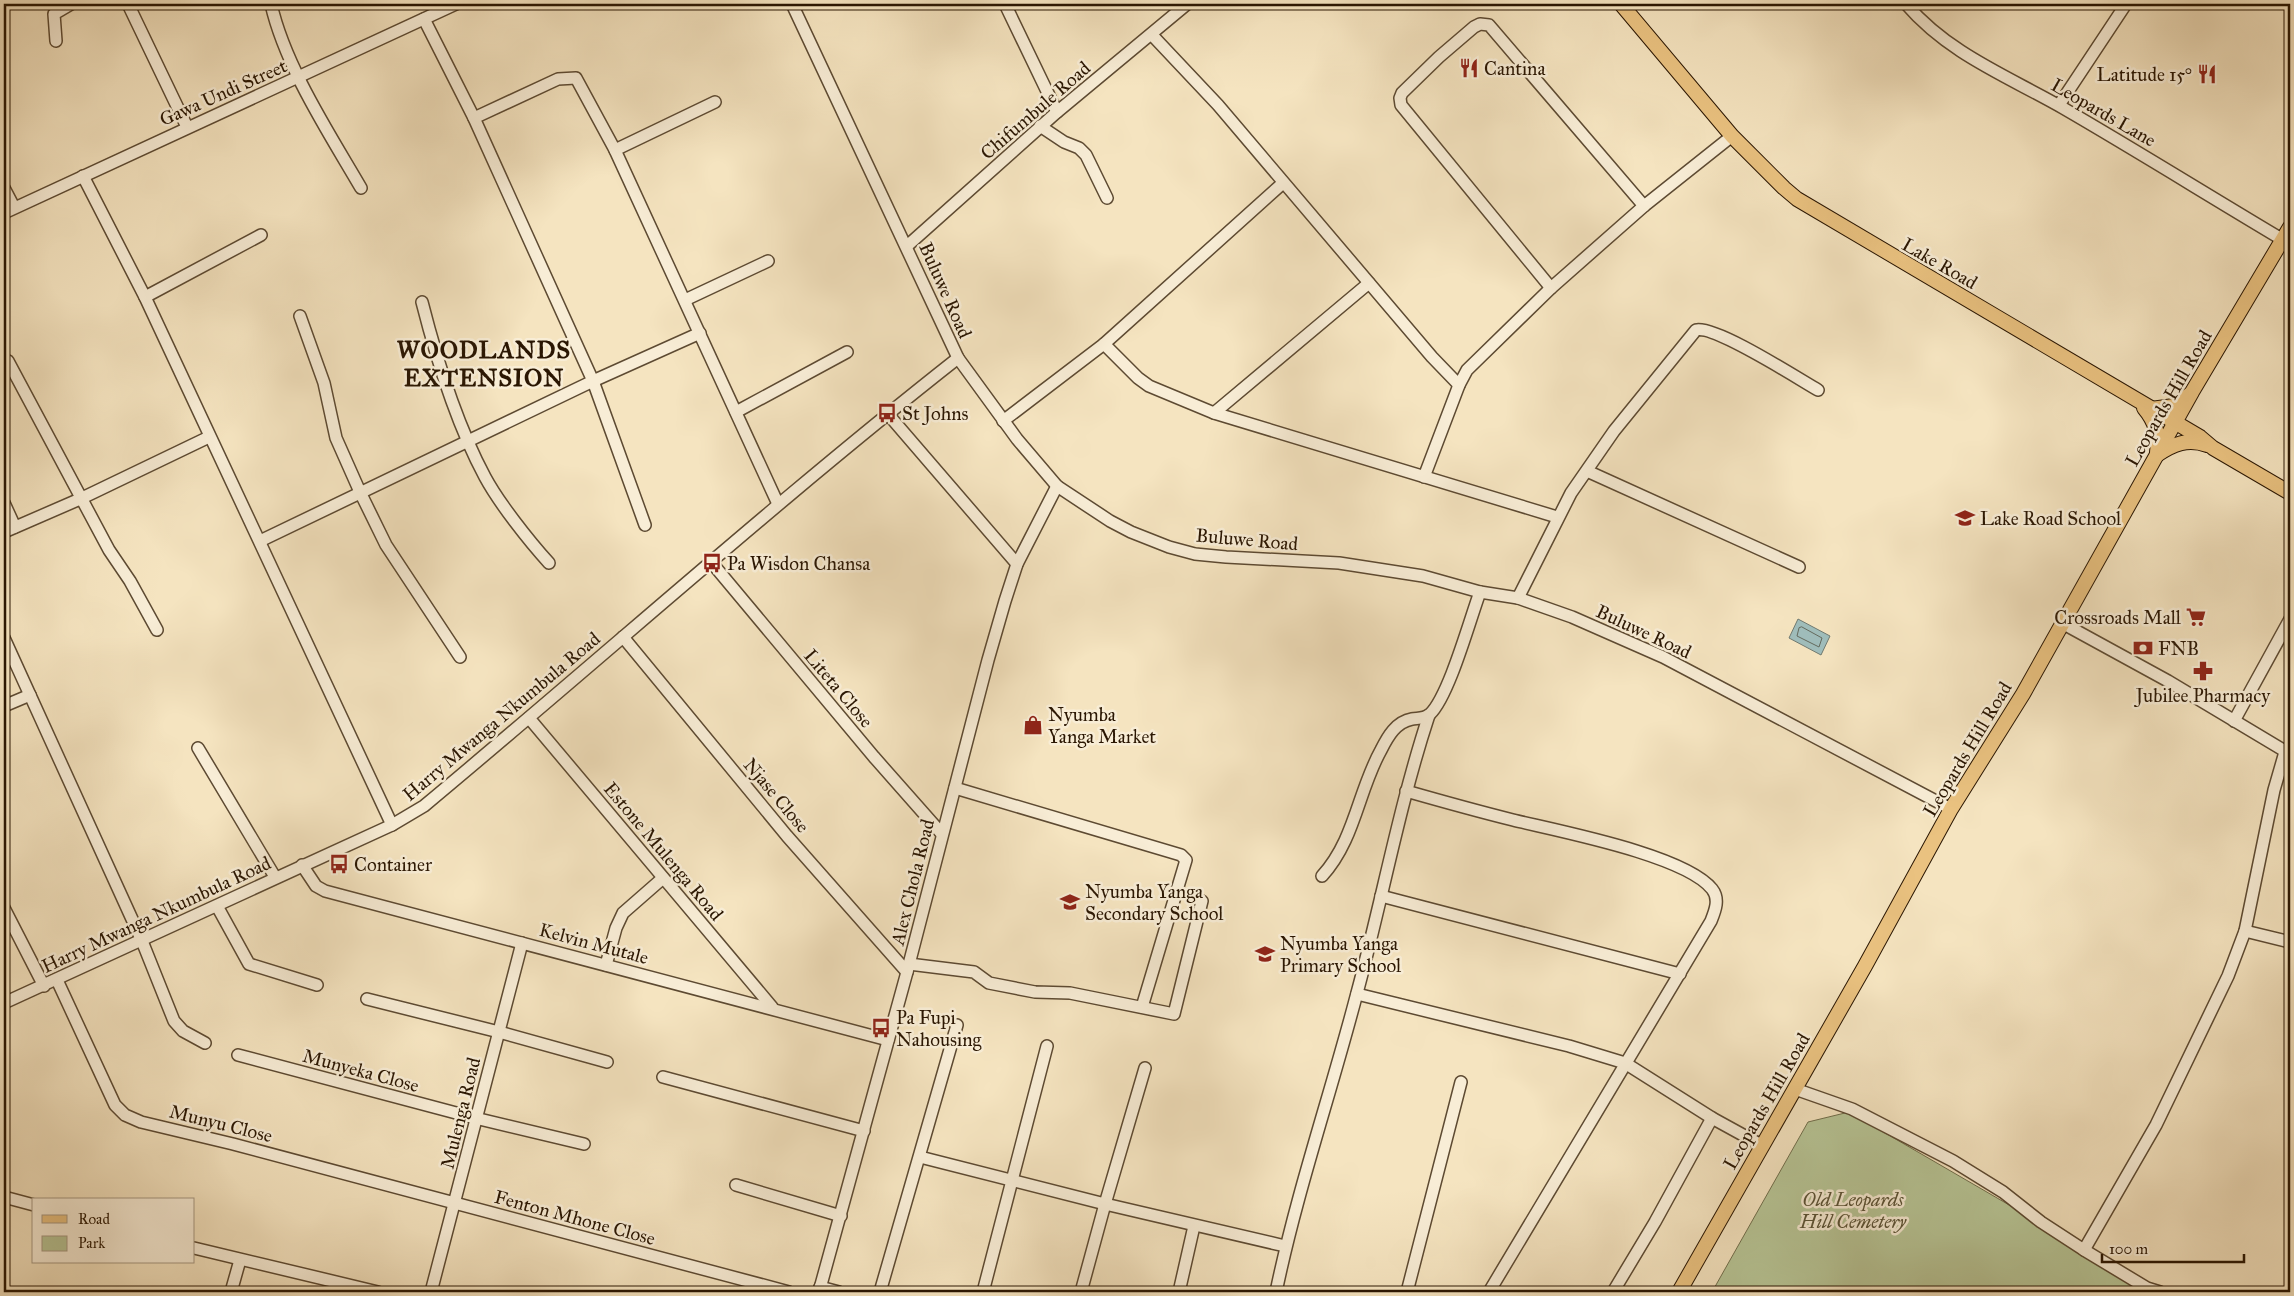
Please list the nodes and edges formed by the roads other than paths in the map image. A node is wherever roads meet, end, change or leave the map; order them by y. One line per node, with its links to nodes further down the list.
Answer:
1 (72, 4): 13 (street)
2 (128, 4): 20 (street)
3 (270, 4): 14 (street)
4 (456, 4): 11 (street, Gawa Undi Street)
5 (792, 4): 33 (street, Buluwe Road)
6 (1005, 4): 17 (street)
7 (1187, 4): 12 (street, Chifumbule Road)
8 (1621, 4): 21 (main road, Lake Road)
9 (1906, 4): 16 (street, Leopards Lane)
10 (2126, 4): 16 (street)
11 (424, 19): 14 (street, Gawa Undi Street); 18 (street)
12 (1152, 35): 17 (street, Chifumbule Road); 24 (street)
13 (56, 41)
14 (300, 77): 20 (street, Gawa Undi Street); 26 (street)
15 (715, 102): 22 (street)
16 (2058, 106): 32 (street, Leopards Lane)
17 (1057, 112): 19 (street, Chifumbule Road)
18 (474, 118): 22 (street); 46 (street)
19 (1040, 126): 27 (street); 33 (street, Chifumbule Road)
20 (187, 127): 23 (street, Gawa Undi Street)
21 (1732, 136): 28 (street); 50 (main road, Lake Road)
22 (615, 150): 38 (street)
23 (83, 176): 29 (street, Gawa Undi Street); 37 (street)
24 (1283, 183): 35 (street); 42 (street)
25 (4, 188): 29 (street)
26 (361, 188)
27 (1107, 198)
28 (1644, 206): 36 (street); 36 (street)
29 (9, 210)
30 (2290, 227): 32 (main road, Leopards Hill Road)
31 (262, 235): 37 (street)
32 (2286, 242): 49 (main road, Leopards Hill Road)
33 (907, 246): 44 (street, Buluwe Road)
34 (768, 261): 38 (street)
35 (1368, 283): 47 (street); 53 (street)
36 (1551, 288): 47 (street)
37 (145, 297): 57 (street)
38 (685, 300): 41 (street)
39 (422, 302): 59 (street)
40 (300, 316): 65 (street)
41 (700, 333): 46 (street); 52 (street)
42 (1104, 344): 53 (street); 55 (street)
43 (847, 352): 52 (street)
44 (958, 358): 54 (street, Harry Mwanga Nkumbula Road); 55 (street, Buluwe Road)
45 (8, 360): 67 (street)
46 (593, 380): 59 (street); 71 (street)
47 (1458, 385): 63 (street)
48 (1818, 390): 62 (street)
49 (2192, 392): 51 (main road); 56 (main road, Leopards Hill Road); 58 (main road)
50 (2139, 402): 51 (main road, Lake Road); 61 (main road)
51 (2151, 409): 56 (main road, Lake Road)
52 (736, 412): 69 (street)
53 (1214, 413): 63 (street)
54 (887, 414): 69 (street, Harry Mwanga Nkumbula Road); 77 (street)
55 (1003, 421): 64 (street, Buluwe Road)
56 (2175, 423): 58 (main road, Lake Road); 61 (main road, Leopards Hill Road)
57 (209, 437): 67 (street); 74 (street)
58 (2200, 437): 60 (main road, Lake Road)
59 (468, 440): 65 (street); 75 (street)
60 (2213, 448): 61 (main road); 66 (main road, Lake Road)
61 (2156, 456): 82 (main road, Leopards Hill Road)
62 (1587, 471): 70 (street); 78 (street)
63 (1424, 477): 70 (street)
64 (1057, 486): 77 (street, Alex Chola Road); 79 (street, Buluwe Road)
65 (360, 492): 74 (street); 86 (street)
66 (2290, 493)
67 (80, 498): 72 (street); 83 (street)
68 (4, 503): 72 (street)
69 (778, 504): 76 (street, Harry Mwanga Nkumbula Road)
70 (1557, 517): 80 (street)
71 (645, 525)
72 (15, 527): 73 (street)
73 (4, 532)
74 (260, 541): 97 (street)
75 (549, 563)
76 (712, 563): 84 (street, Harry Mwanga Nkumbula Road); 98 (street, Liteta Close)
77 (1017, 564): 94 (street, Alex Chola Road)
78 (1799, 567)
79 (1480, 592): 80 (street, Buluwe Road); 89 (street)
80 (1518, 598): 96 (street, Buluwe Road)
81 (2290, 619): 91 (street)
82 (2062, 622): 91 (street); 96 (main road, Leopards Hill Road)
83 (157, 630)
84 (623, 637): 90 (street, Harry Mwanga Nkumbula Road); 112 (street, Njase Close)
85 (4, 638): 87 (street)
86 (460, 657)
87 (30, 695): 88 (street); 108 (street)
88 (4, 706)
89 (1429, 715): 95 (street); 100 (street)
90 (529, 718): 97 (street, Harry Mwanga Nkumbula Road); 102 (street, Estone Mulenga Road)
91 (2234, 720): 93 (street)
92 (198, 748): 101 (street)
93 (2288, 753): 107 (street)
94 (955, 788): 98 (street, Alex Chola Road); 121 (street)
95 (1406, 791): 103 (street); 113 (street)
96 (1951, 809): 133 (main road, Leopards Hill Road)
97 (392, 825): 99 (street, Harry Mwanga Nkumbula Road)
98 (942, 834): 112 (street, Alex Chola Road)
99 (302, 866): 101 (street, Harry Mwanga Nkumbula Road); 110 (street, Kelvin Mutale)
100 (1322, 876)
101 (275, 878): 105 (street, Harry Mwanga Nkumbula Road)
102 (663, 878): 111 (street); 120 (street, Estone Mulenga Road)
103 (1381, 896): 113 (street); 117 (street)
104 (1202, 901): 121 (street)
105 (217, 906): 108 (street, Harry Mwanga Nkumbula Road); 115 (street)
106 (4, 908): 116 (street)
107 (2245, 931): 109 (street); 150 (street)
108 (142, 941): 114 (street, Harry Mwanga Nkumbula Road); 125 (street)
109 (2290, 942)
110 (522, 943): 111 (street, Kelvin Mutale); 123 (street, Mulenga Road)
111 (606, 965): 120 (street, Kelvin Mutale)
112 (908, 968): 121 (street); 124 (street, Alex Chola Road)
113 (1680, 974): 129 (street)
114 (57, 980): 116 (street, Harry Mwanga Nkumbula Road); 143 (street, Munyu Close)
115 (317, 985)
116 (44, 986): 119 (street, Harry Mwanga Nkumbula Road)
117 (1357, 994): 129 (street); 148 (street)
118 (367, 999): 123 (street)
119 (4, 1003)
120 (772, 1007): 124 (street, Kelvin Mutale)
121 (1142, 1007)
122 (956, 1025): 139 (street)
123 (499, 1032): 128 (street); 134 (street, Mulenga Road)
124 (888, 1040): 136 (street, Alex Chola Road)
125 (205, 1043)
126 (1047, 1046): 140 (street)
127 (238, 1055): 134 (street, Munyeka Close)
128 (608, 1062)
129 (1625, 1064): 135 (street); 164 (street)
130 (1145, 1068): 145 (street)
131 (663, 1077): 136 (street)
132 (1461, 1082): 163 (street)
133 (1795, 1089): 138 (main road, Leopards Hill Road); 150 (street)
134 (475, 1118): 137 (street, Munyeka Close); 143 (street, Mulenga Road)
135 (1712, 1118): 138 (street); 165 (street)
136 (864, 1131): 146 (street, Alex Chola Road)
137 (584, 1144)
138 (1763, 1146): 166 (main road, Leopards Hill Road)
139 (920, 1157): 140 (street); 158 (street)
140 (1011, 1178): 145 (street); 159 (street)
141 (736, 1185): 146 (street)
142 (4, 1197): 144 (street)
143 (456, 1202): 155 (street, Mulenga Road); 156 (street, Fenton Mhone Close)
144 (32, 1204)
145 (1105, 1204): 147 (street); 160 (street)
146 (841, 1216): 152 (street, Alex Chola Road)
147 (1194, 1226): 148 (street); 161 (street)
148 (1285, 1246): 162 (street)
149 (195, 1248): 151 (street)
150 (2084, 1250): 167 (street)
151 (240, 1260): 153 (street); 154 (street)
152 (819, 1290): 157 (street)
153 (232, 1292)
154 (378, 1292)
155 (431, 1292)
156 (789, 1292)
157 (839, 1292)
158 (880, 1292)
159 (983, 1292)
160 (1081, 1292)
161 (1179, 1292)
162 (1276, 1292)
163 (1407, 1292)
164 (1489, 1292)
165 (1613, 1292)
166 (1679, 1292)
167 (2160, 1292)

